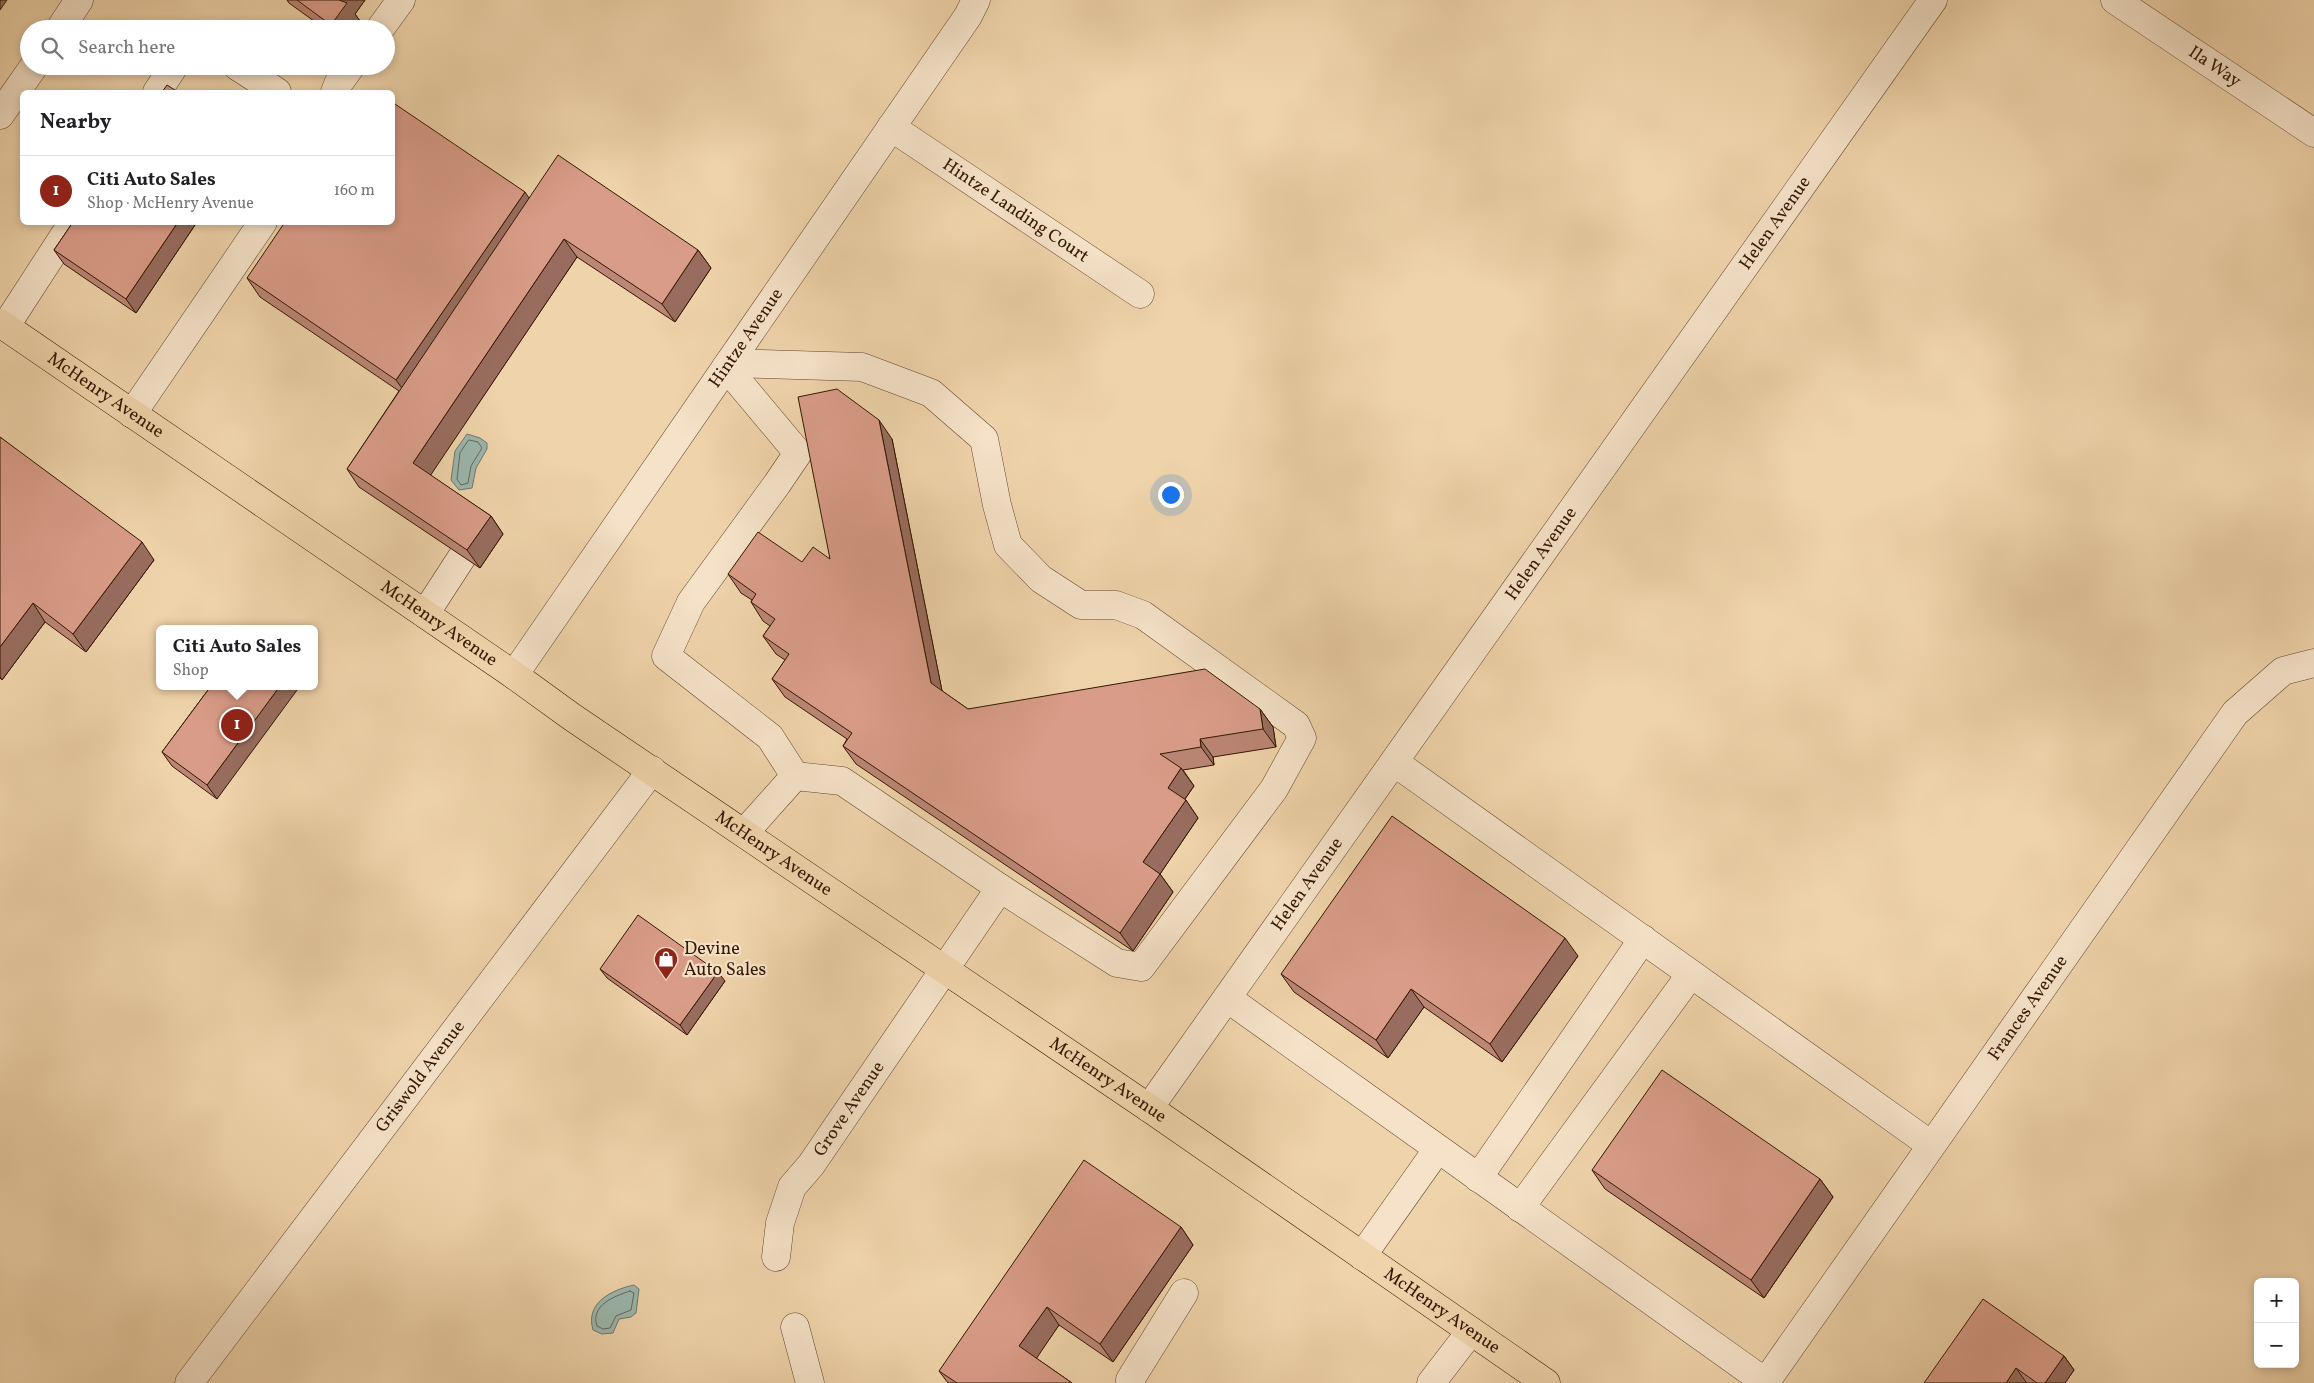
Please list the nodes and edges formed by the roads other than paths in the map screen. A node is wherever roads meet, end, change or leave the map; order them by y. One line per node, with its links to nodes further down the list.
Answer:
1 (80, 0): 6 (street)
2 (401, 0): 7 (street)
3 (976, 0): 16 (street, Hintze Avenue)
4 (1933, 0): 28 (street, Helen Avenue)
5 (2115, 0): 17 (street, Ila Way)
6 (66, 20)
7 (387, 20)
8 (28, 75): 15 (street)
9 (168, 75): 12 (street)
10 (251, 75): 13 (street)
11 (344, 75): 14 (street)
12 (158, 90)
13 (274, 90)
14 (335, 90)
15 (0, 115)
16 (891, 128): 20 (street, Hintze Landing Court); 22 (street, Hintze Avenue)
17 (2314, 133)
18 (71, 225): 21 (street)
19 (261, 225): 23 (street)
20 (1140, 294)
21 (3, 325): 23 (main road, McHenry Avenue)
22 (727, 365): 27 (street, Hintze Avenue); 30 (street); 32 (street)
23 (132, 414): 25 (main road, McHenry Avenue)
24 (462, 557): 25 (street)
25 (425, 614): 27 (main road, McHenry Avenue)
26 (2314, 663): 38 (street, Frances Avenue)
27 (514, 675): 29 (main road, McHenry Avenue)
28 (1394, 762): 33 (street); 36 (street, Helen Avenue)
29 (652, 770): 31 (main road, McHenry Avenue); 47 (street, Griswold Avenue)
30 (795, 776): 31 (street); 32 (street)
31 (744, 833): 34 (main road, McHenry Avenue)
32 (1000, 888): 34 (street, Grove Avenue)
33 (1643, 939): 35 (street); 40 (street)
34 (945, 971): 37 (main road, McHenry Avenue); 43 (street, Grove Avenue)
35 (1691, 974): 38 (street); 41 (street)
36 (1227, 998): 37 (street, Helen Avenue); 39 (street)
37 (1149, 1108): 42 (main road, McHenry Avenue)
38 (1932, 1145): 52 (street, Frances Avenue)
39 (1437, 1150): 40 (street); 42 (street)
40 (1478, 1178): 41 (street)
41 (1520, 1208): 52 (street)
42 (1362, 1256): 46 (main road, McHenry Avenue)
43 (776, 1258)
44 (1184, 1293): 49 (street)
45 (796, 1328): 48 (street)
46 (1471, 1331): 50 (street); 51 (main road, McHenry Avenue)
47 (189, 1383)
48 (810, 1383)
49 (1131, 1383)
50 (1431, 1383)
51 (1546, 1383)
52 (1765, 1383)

